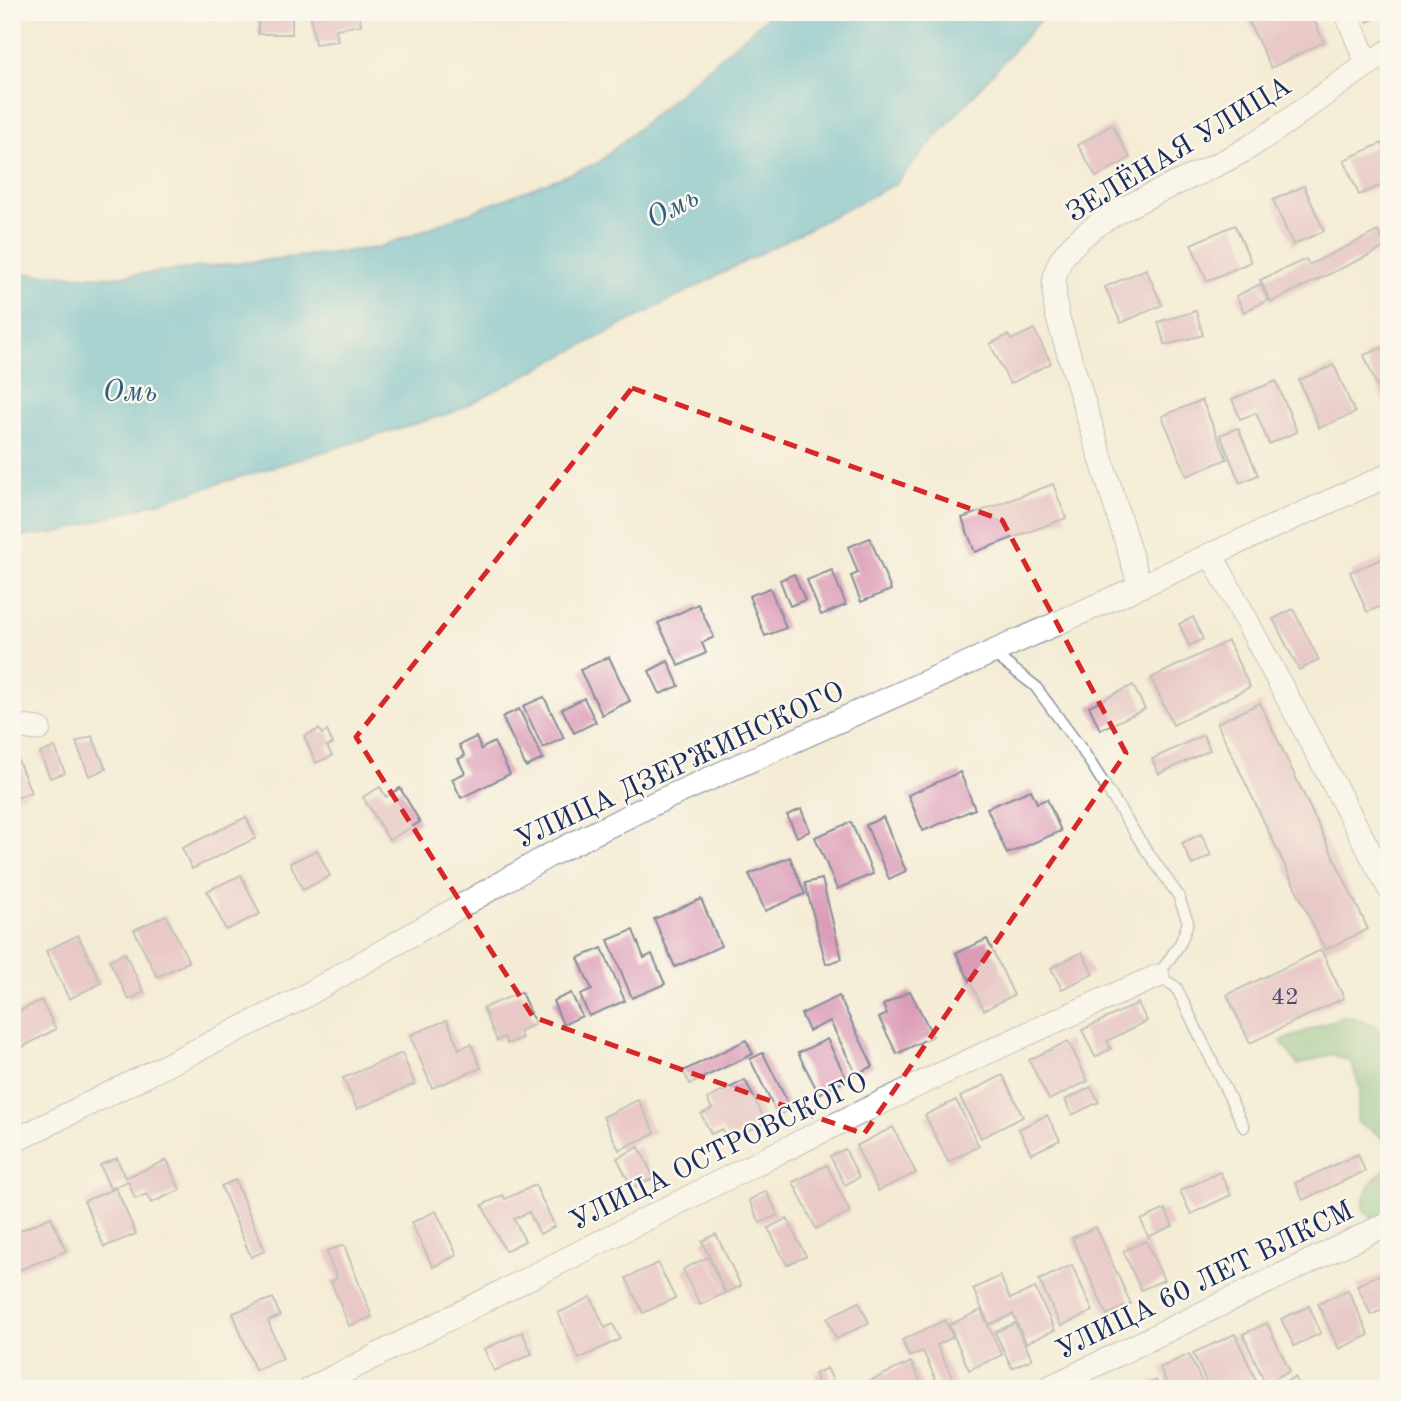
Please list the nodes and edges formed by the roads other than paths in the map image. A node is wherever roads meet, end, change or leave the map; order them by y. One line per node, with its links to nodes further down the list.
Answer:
1 (1346, 12): 3 (street)
2 (1389, 51): 3 (street, ЗЕЛЁНАЯ УЛИЦА)
3 (1367, 64): 6 (street, ЗЕЛЁНАЯ УЛИЦА)
4 (1389, 475): 5 (street, УЛИЦА ДЗЕРЖИНСКОГО)
5 (1211, 554): 6 (street, УЛИЦА ДЗЕРЖИНСКОГО); 10 (street)
6 (1140, 586): 7 (street, УЛИЦА ДЗЕРЖИНСКОГО)
7 (991, 652): 11 (lane); 13 (street, УЛИЦА ДЗЕРЖИНСКОГО)
8 (12, 726): 9 (street)
9 (39, 729)
10 (1389, 888)
11 (1158, 976): 12 (lane); 15 (street, УЛИЦА ОСТРОВСКОГО)
12 (1244, 1127)
13 (12, 1142)
14 (1389, 1223): 16 (street, УЛИЦА 60 ЛЕТ ВЛКСМ)
15 (310, 1389)
16 (1046, 1389)

